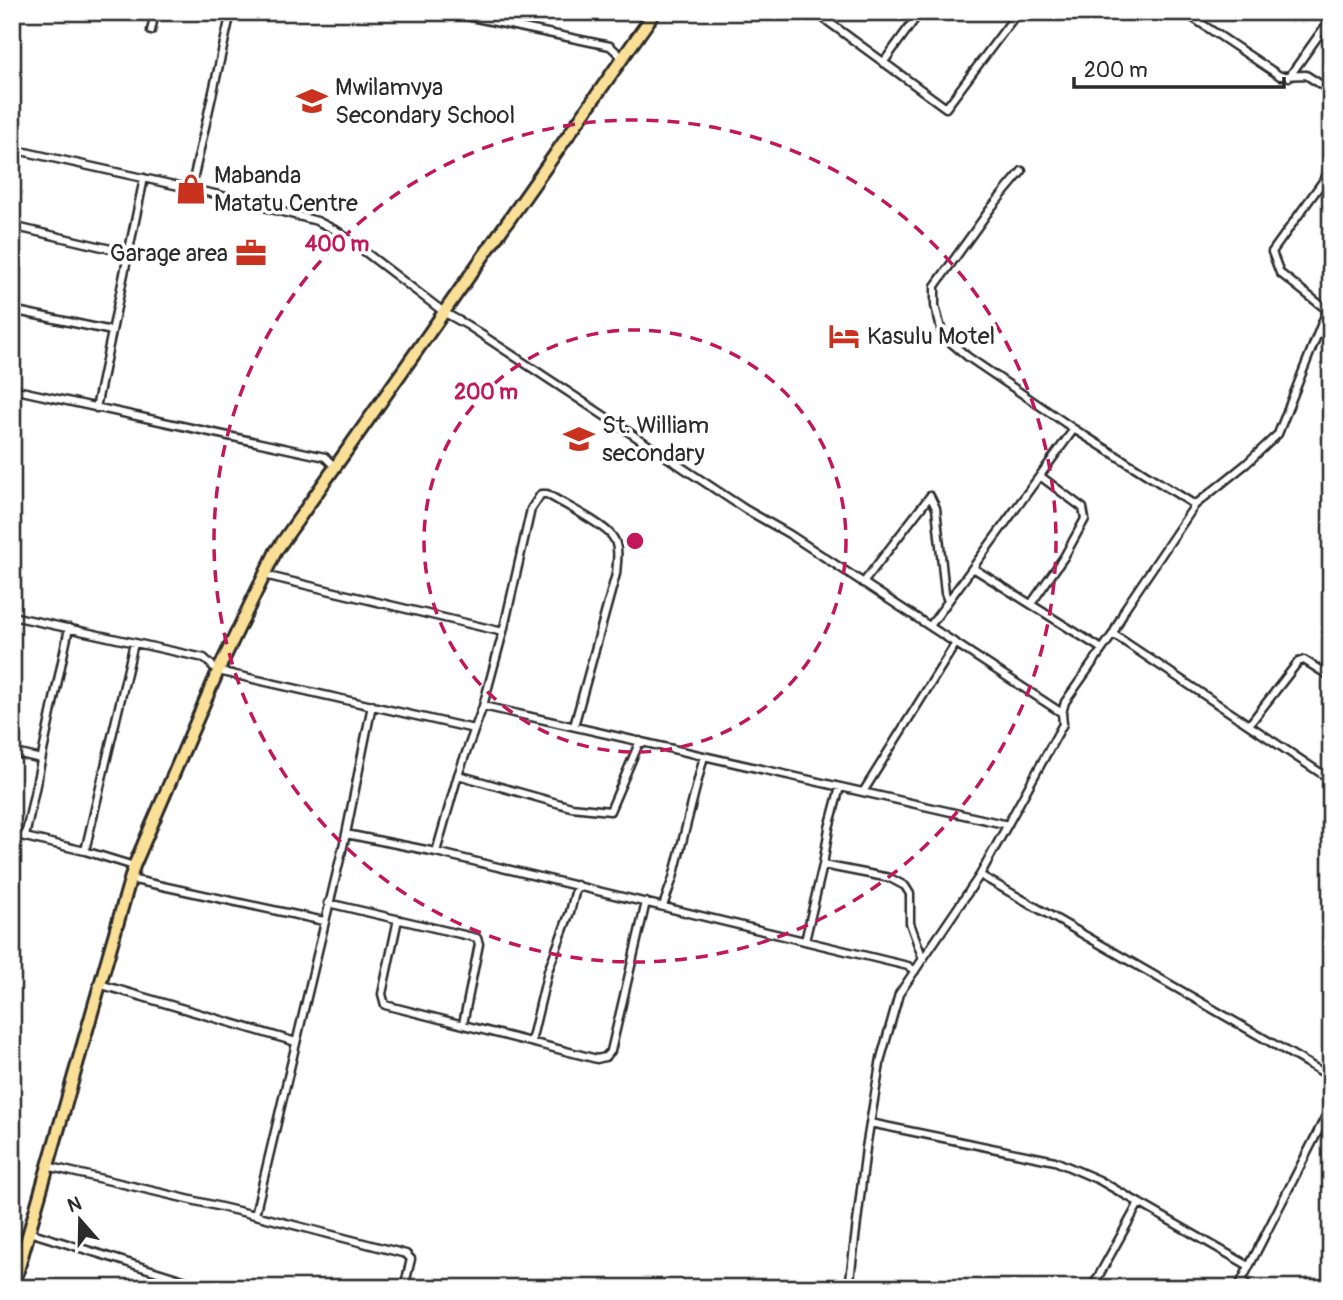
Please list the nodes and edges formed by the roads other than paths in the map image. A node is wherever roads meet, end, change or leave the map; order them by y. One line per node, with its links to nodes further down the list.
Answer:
1 (155, 12): 12 (street)
2 (231, 12): 21 (street)
3 (447, 12): 11 (street)
4 (508, 12): 11 (street)
5 (655, 12): 13 (highway)
6 (815, 12): 14 (street)
7 (920, 12): 14 (street)
8 (1018, 12): 14 (street)
9 (1184, 12): 15 (street)
10 (1331, 18): 15 (street)
11 (505, 24): 13 (street)
12 (151, 31)
13 (622, 57): 25 (highway)
14 (883, 63)
15 (1289, 77): 16 (street)
16 (1331, 90)
17 (12, 149): 20 (street)
18 (1331, 170): 32 (street)
19 (1022, 171): 29 (street)
20 (144, 178): 21 (street); 23 (street)
21 (191, 189): 25 (street)
22 (12, 226): 23 (street)
23 (128, 253): 26 (street)
24 (12, 310): 26 (street)
25 (445, 313): 30 (highway); 35 (street)
26 (112, 331): 28 (street)
27 (12, 390): 28 (street)
28 (96, 408): 30 (street)
29 (1074, 429): 31 (street); 32 (street)
30 (334, 466): 34 (highway)
31 (1040, 476): 33 (street); 37 (street)
32 (1195, 505): 42 (street)
33 (973, 568): 36 (street); 37 (street)
34 (264, 575): 41 (street); 46 (highway)
35 (863, 583): 36 (street); 39 (street)
36 (948, 601): 39 (street)
37 (1031, 604): 45 (street)
38 (12, 616): 40 (street)
39 (930, 626): 44 (street)
40 (69, 628): 43 (street); 57 (street)
41 (503, 632): 49 (street); 52 (street)
42 (1113, 634): 45 (street); 51 (street)
43 (134, 643): 46 (street); 66 (street)
44 (956, 643): 50 (street); 61 (street)
45 (1102, 649): 50 (street)
46 (218, 671): 48 (street); 69 (highway)
47 (1331, 677): 51 (street)
48 (372, 705): 53 (street); 64 (street)
49 (483, 706): 52 (street); 53 (street)
50 (1062, 713): 62 (street)
51 (1249, 725): 59 (street)
52 (574, 726): 54 (street)
53 (474, 729): 58 (street)
54 (640, 741): 56 (street); 58 (street)
55 (12, 752): 57 (street)
56 (704, 756): 60 (street); 75 (street)
57 (41, 759): 65 (street)
58 (458, 775): 67 (street)
59 (1331, 780)
60 (841, 787): 61 (street); 68 (street)
61 (863, 792): 62 (street)
62 (1008, 825): 70 (street)
63 (12, 834): 65 (street)
64 (346, 834): 67 (street); 74 (street)
65 (25, 837): 66 (street)
66 (85, 851): 69 (street)
67 (436, 852): 72 (street)
68 (824, 864): 78 (street); 79 (street)
69 (134, 866): 71 (highway)
70 (980, 875): 79 (street); 85 (street)
71 (130, 879): 77 (street); 81 (highway)
72 (577, 885): 73 (street); 84 (street)
73 (646, 902): 75 (street); 84 (street)
74 (328, 903): 76 (street); 77 (street)
75 (663, 906): 78 (street)
76 (398, 919): 82 (street); 82 (street)
77 (324, 921): 83 (street)
78 (805, 941): 80 (street)
79 (923, 959): 80 (street)
80 (915, 971): 87 (street)
81 (99, 984): 83 (street); 88 (highway)
82 (463, 1024): 84 (street)
83 (296, 1042): 90 (street)
84 (531, 1042)
85 (1331, 1077)
86 (1331, 1106): 92 (street)
87 (870, 1124): 89 (street); 97 (street)
88 (47, 1166): 90 (street); 91 (highway)
89 (1139, 1203): 92 (street); 98 (street)
90 (255, 1215): 96 (street)
91 (29, 1232): 94 (highway); 95 (street)
92 (1249, 1266): 93 (street)
93 (1242, 1280): 99 (street); 100 (street)
94 (13, 1288)
95 (209, 1288)
96 (404, 1288)
97 (849, 1288)
98 (1092, 1288)
99 (1238, 1288)
100 (1251, 1288)

